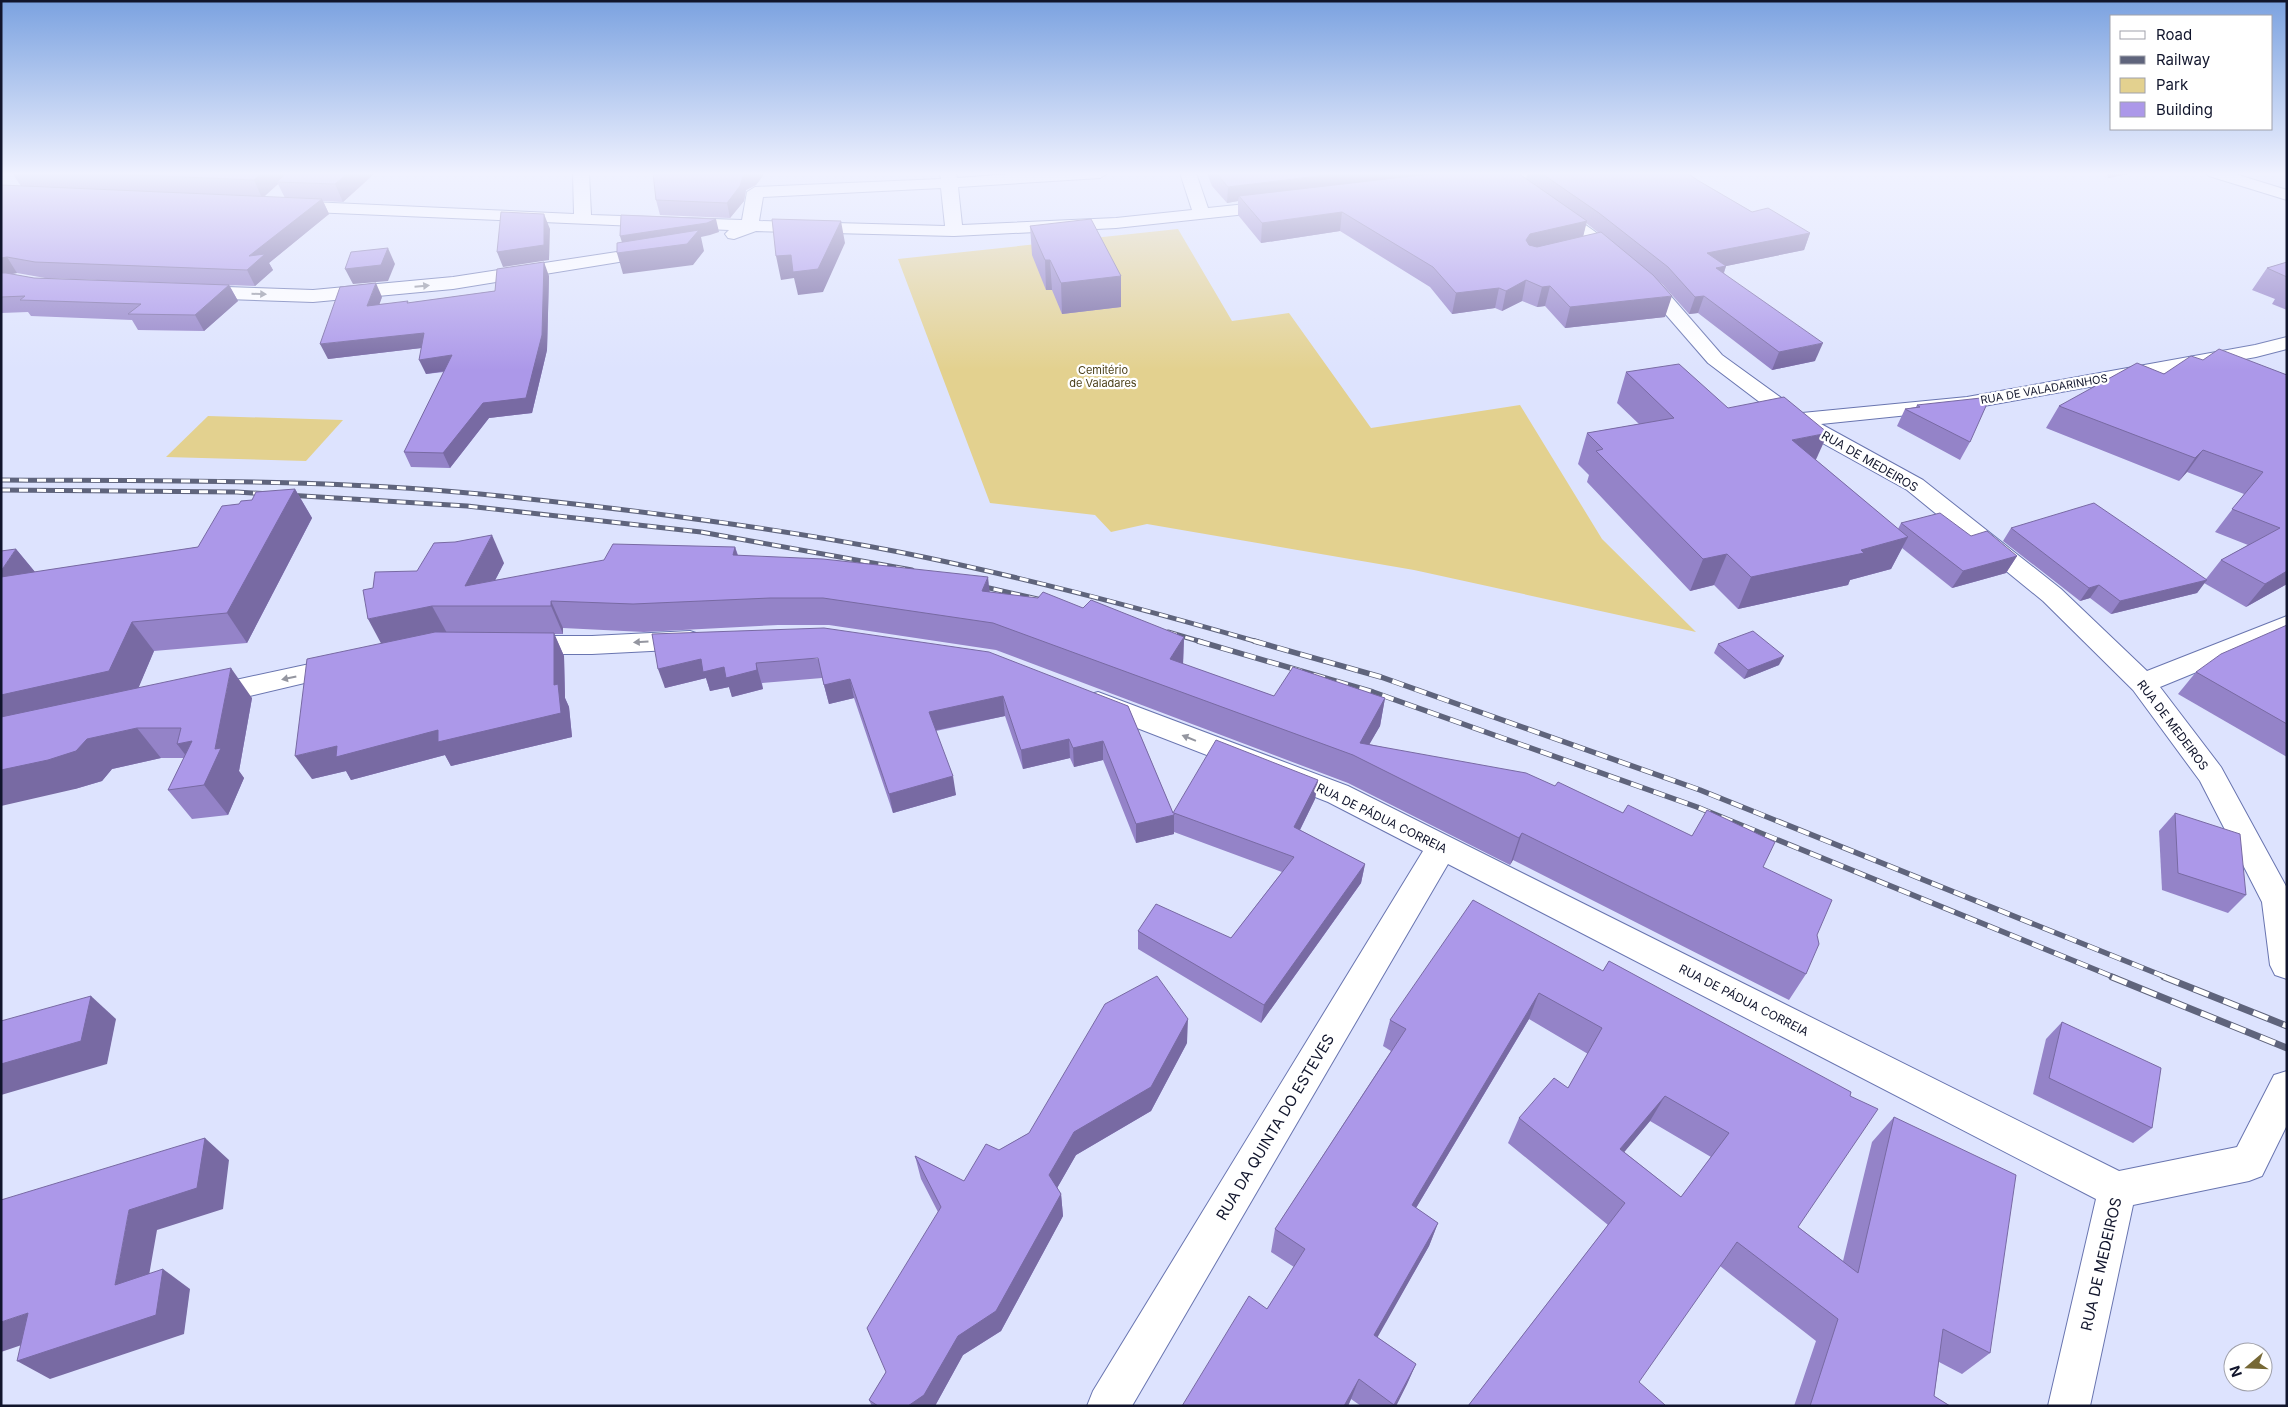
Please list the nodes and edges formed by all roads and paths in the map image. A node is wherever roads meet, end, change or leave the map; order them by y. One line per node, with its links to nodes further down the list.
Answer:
1 (723, 239): 3 (street)
2 (1592, 239): 4 (street, RUA DE MEDEIROS)
3 (715, 242)
4 (1599, 244): 6 (street); 9 (street, RUA DE MEDEIROS)
5 (676, 248): 7 (street, one-way to 5)
6 (1580, 249)
7 (177, 291)
8 (2287, 343): 9 (street, RUA DE VALADARINHOS)
9 (1798, 420): 14 (street, RUA DE MEDEIROS)
10 (2287, 624): 14 (street)
11 (712, 639): 12 (street, one-way to 12)
12 (495, 644)
13 (370, 660): 16 (street, one-way to 16)
14 (2143, 683): 18 (street, RUA DE MEDEIROS)
15 (1079, 694): 17 (street, RUA DE PÁDUA CORREIA, one-way to 15)
16 (186, 700)
17 (1442, 848): 20 (street, RUA DE PÁDUA CORREIA); 21 (street, RUA DA QUINTA DO ESTEVES)
18 (2287, 965)
19 (2287, 1087): 20 (street, RUA DE MEDEIROS)
20 (2117, 1190): 22 (street, RUA DE MEDEIROS)
21 (1108, 1406)
22 (2069, 1406)

